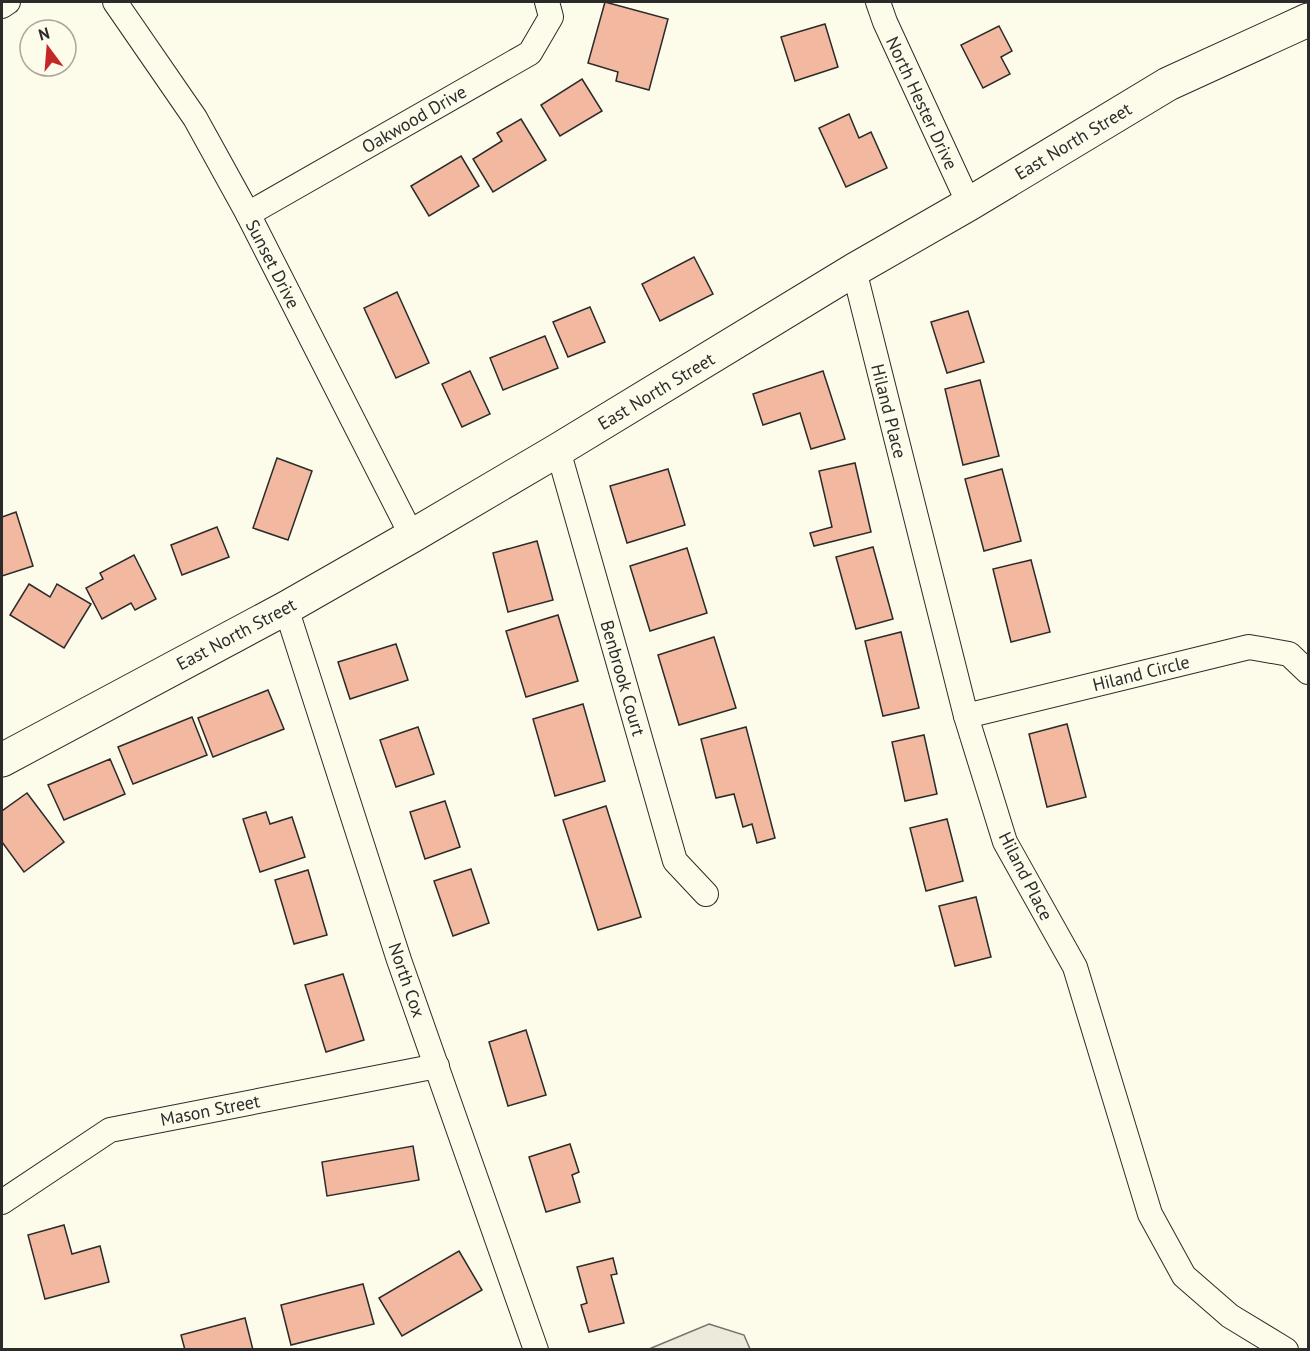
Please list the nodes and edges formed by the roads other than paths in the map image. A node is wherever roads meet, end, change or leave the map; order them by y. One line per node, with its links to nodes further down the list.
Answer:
1 (8, 2): 5 (street)
2 (115, 2): 8 (street, Sunset Drive)
3 (547, 2): 8 (street, Oakwood Drive)
4 (878, 2): 7 (street, North Hester Drive)
5 (2, 6)
6 (1308, 20): 7 (street, East North Street)
7 (969, 204): 9 (street, East North Street)
8 (248, 214): 11 (street, Sunset Drive)
9 (854, 270): 10 (street, East North Street); 14 (street, Hiland Place)
10 (558, 450): 11 (street, East North Street); 16 (street, Benbrook Court)
11 (412, 536): 12 (street, East North Street)
12 (286, 608): 15 (street, East North Street); 17 (street, North Cox)
13 (1308, 672): 14 (street, Hiland Circle)
14 (966, 716): 20 (street, Hiland Place)
15 (2, 757)
16 (706, 894)
17 (437, 1066): 18 (street, Mason Street); 19 (street, North Cox)
18 (2, 1202)
19 (536, 1350)
20 (1286, 1350)

